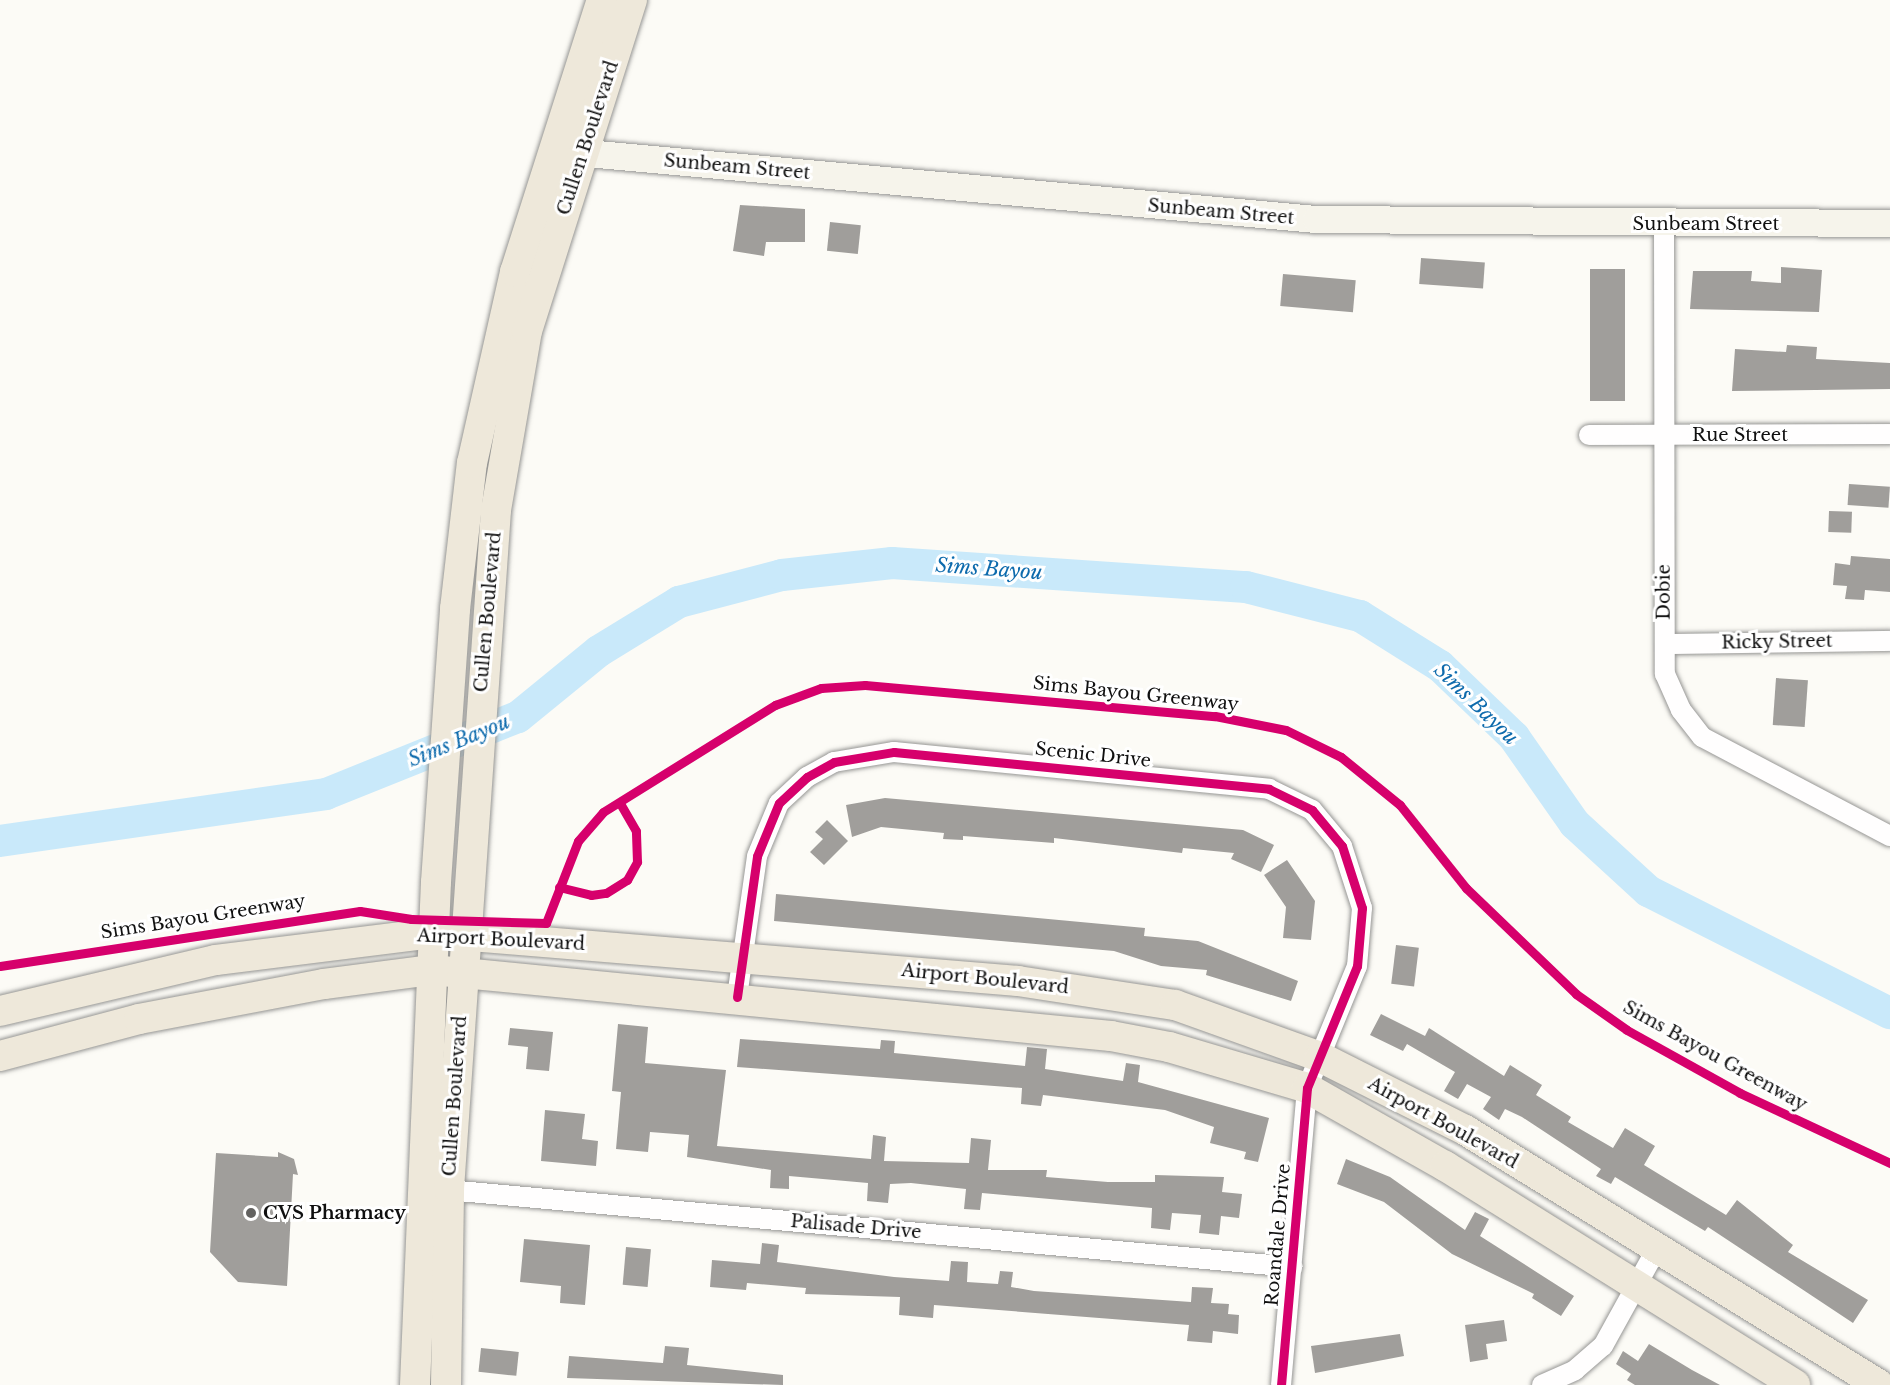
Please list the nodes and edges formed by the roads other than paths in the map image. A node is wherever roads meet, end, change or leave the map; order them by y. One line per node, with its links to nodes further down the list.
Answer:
1 (602, 0): 3 (main road, Cullen Boulevard)
2 (632, 0): 4 (main road, Cullen Boulevard)
3 (554, 150): 4 (street, Sunbeam Street); 10 (main road, Cullen Boulevard)
4 (583, 152): 6 (street, Sunbeam Street); 11 (main road, Cullen Boulevard)
5 (1890, 223): 6 (street, Sunbeam Street)
6 (1664, 224): 9 (street, Dobie)
7 (1890, 434): 9 (street, Rue Street)
8 (1589, 435): 9 (street, Rue Street)
9 (1663, 436): 13 (street, Dobie)
10 (461, 558): 11 (main road); 15 (main road, Cullen Boulevard)
11 (491, 560): 16 (main road, Cullen Boulevard)
12 (1890, 641): 13 (street, Ricky Street)
13 (1665, 644): 14 (street, Dobie)
14 (1890, 836)
15 (434, 933): 16 (main road, Airport Boulevard); 18 (main road, Cullen Boulevard); 20 (main road, Airport Boulevard)
16 (467, 935): 17 (main road, Airport Boulevard); 19 (main road, Cullen Boulevard)
17 (742, 957): 21 (main road, Airport Boulevard); 22 (street, Scenic Drive); 27 (street, Scenic Drive)
18 (432, 970): 19 (main road, Airport Boulevard); 24 (main road, Airport Boulevard); 29 (main road, Cullen Boulevard)
19 (464, 972): 22 (main road, Airport Boulevard); 29 (main road, Cullen Boulevard)
20 (127, 978): 23 (main road, Airport Boulevard); 24 (main road)
21 (1018, 981): 25 (main road); 27 (main road, Airport Boulevard)
22 (737, 997): 25 (main road, Airport Boulevard)
23 (0, 1011)
24 (139, 1019): 26 (main road, Airport Boulevard)
25 (1013, 1024): 28 (main road, Airport Boulevard)
26 (0, 1056)
27 (1320, 1056): 28 (street, Scenic Drive); 30 (main road, Airport Boulevard)
28 (1307, 1088): 31 (street, Roandale Drive); 32 (main road, Airport Boulevard)
29 (434, 1189): 31 (street, Palisade Drive); 33 (main road, Cullen Boulevard); 34 (main road, Cullen Boulevard)
30 (1656, 1250): 32 (street); 38 (main road, Airport Boulevard)
31 (1292, 1267): 35 (street, Roandale Drive)
32 (1636, 1284): 36 (street); 37 (main road, Airport Boulevard)
33 (415, 1385)
34 (446, 1385)
35 (1281, 1385)
36 (1542, 1385)
37 (1795, 1385)
38 (1878, 1385)

